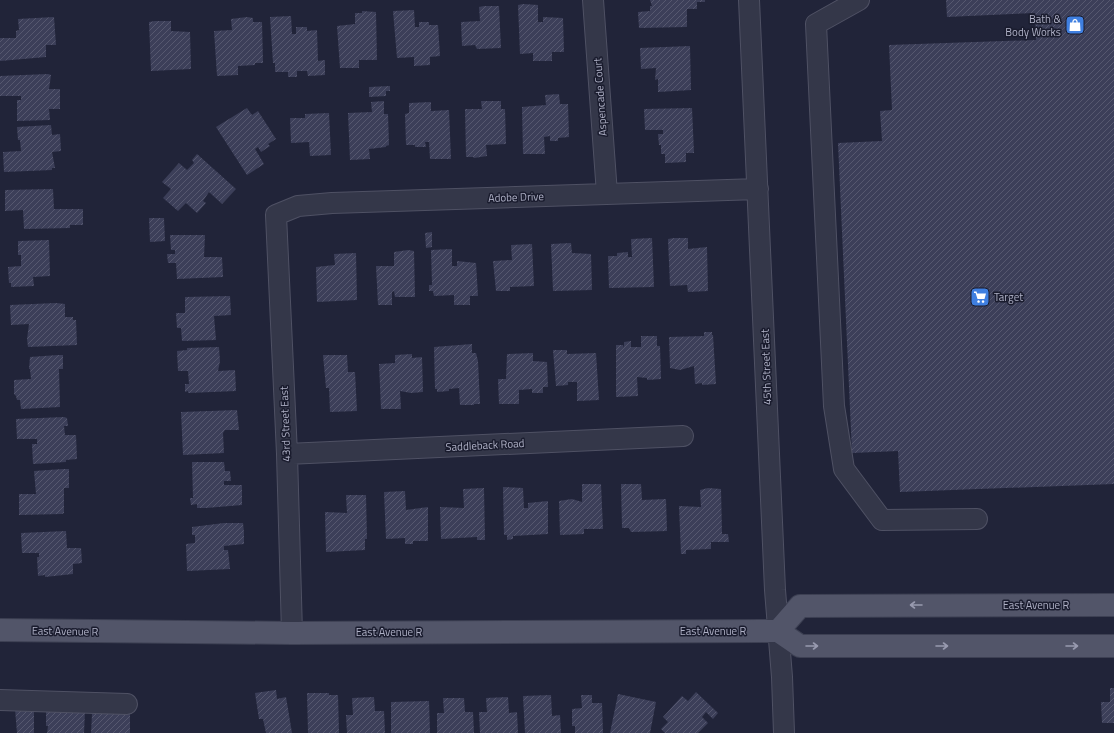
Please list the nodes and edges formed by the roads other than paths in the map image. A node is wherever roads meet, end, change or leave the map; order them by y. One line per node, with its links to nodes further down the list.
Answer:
1 (593, 0): 5 (street, Aspencade Court)
2 (749, 0): 4 (street, 45th Street East)
3 (860, 0): 9 (street)
4 (758, 189): 5 (street, Adobe Drive); 12 (street, 45th Street East)
5 (607, 194): 6 (street, Adobe Drive)
6 (276, 215): 8 (street, 43rd Street East)
7 (683, 436): 8 (street, Saddleback Road)
8 (287, 454): 13 (street, 43rd Street East)
9 (977, 519)
10 (1114, 605): 12 (main road, East Avenue R, one-way to 12)
11 (0, 630): 13 (main road, East Avenue R)
12 (778, 631): 13 (main road, East Avenue R); 14 (main road, one-way to 14); 17 (street, 45th Street East)
13 (292, 633)
14 (1114, 646)
15 (0, 700): 16 (street)
16 (127, 704)
17 (784, 733)

